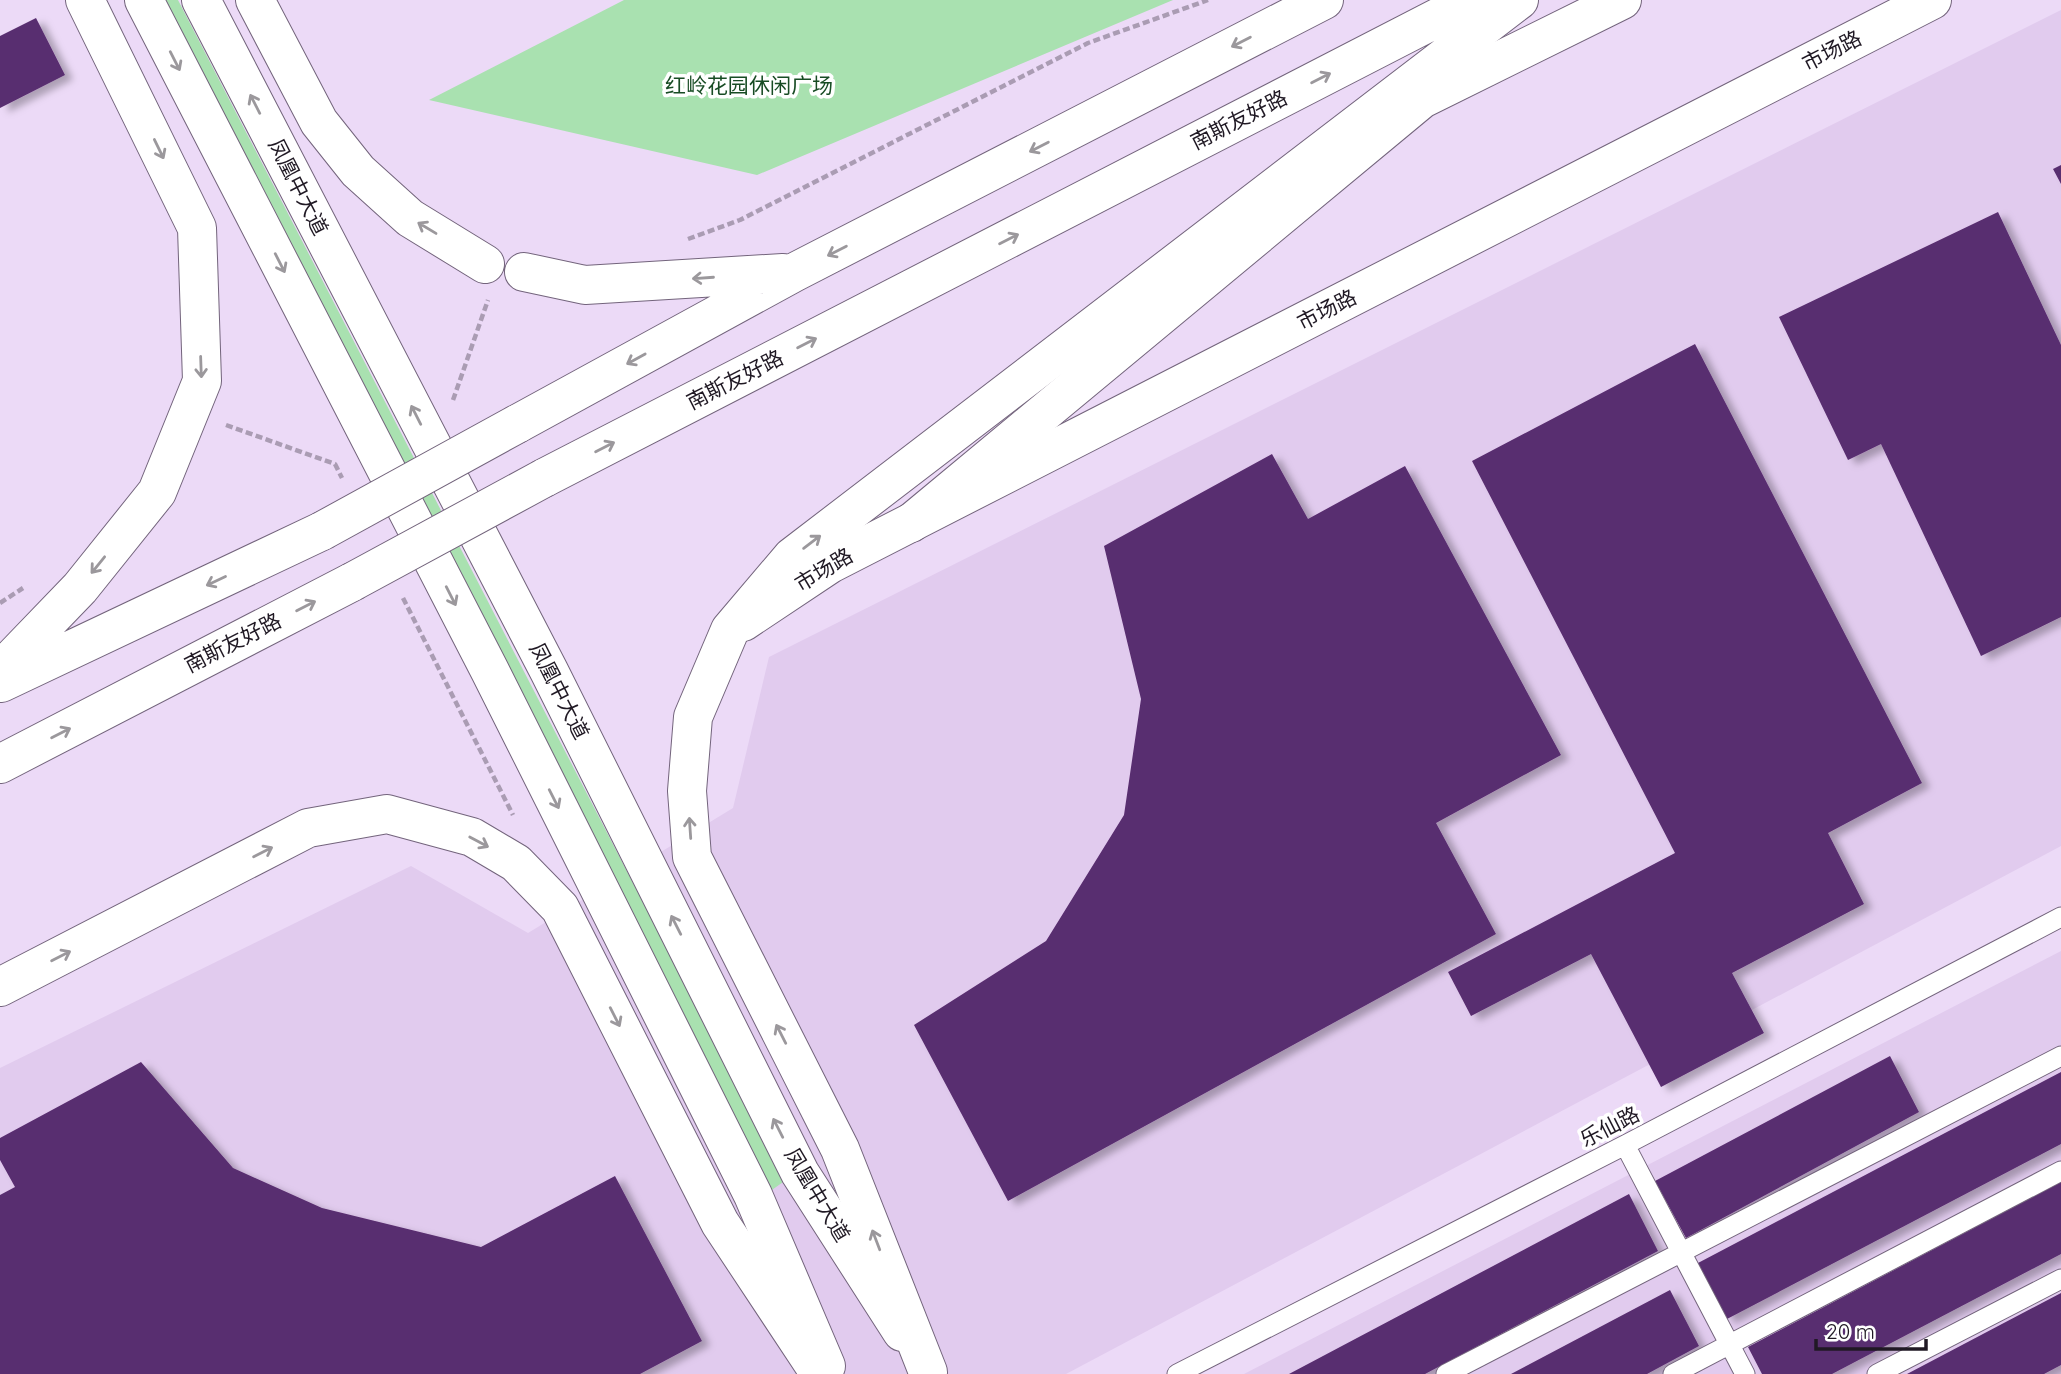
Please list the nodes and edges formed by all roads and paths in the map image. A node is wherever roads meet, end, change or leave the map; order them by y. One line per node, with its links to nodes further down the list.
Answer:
1 (85, 0): 23 (main road, one-way to 23)
2 (144, 0): 37 (main road, one-way to 37)
3 (201, 0): 35 (main road, 凤凰中大道, one-way to 3)
4 (255, 0): 14 (main road, one-way to 4)
5 (1208, 0): 11 (path)
6 (1324, 0): 13 (main road, one-way to 13)
7 (1472, 0): 25 (main road, 南斯友好路, one-way to 7, bridge)
8 (1519, 0): 22 (main road, one-way to 8)
9 (1622, 0): 18 (main road)
10 (1931, 0): 18 (main road, 市场路)
11 (681, 242)
12 (524, 272): 13 (main road, one-way to 12)
13 (795, 272): 24 (main road, one-way to 24, bridge)
14 (487, 280): 15 (path)
15 (450, 409)
16 (224, 424): 17 (path)
17 (348, 489)
18 (911, 523): 22 (main road, 市场路)
19 (26, 585): 21 (path)
20 (398, 588): 26 (path)
21 (0, 603)
22 (730, 631): 35 (main road, one-way to 22)
23 (0, 671)
24 (0, 683)
25 (0, 764)
26 (516, 822)
27 (2061, 917): 30 (lane, 乐仙路)
28 (0, 987): 36 (main road, one-way to 36)
29 (2061, 1056): 32 (lane)
30 (1625, 1145): 32 (lane); 38 (lane, 乐仙路)
31 (2061, 1171): 34 (lane)
32 (1681, 1253): 34 (lane); 39 (lane)
33 (2061, 1279): 42 (lane)
34 (1730, 1344): 40 (lane); 41 (lane)
35 (928, 1373)
36 (820, 1374)
37 (830, 1374)
38 (1177, 1374)
39 (1446, 1374)
40 (1673, 1374)
41 (1745, 1374)
42 (1877, 1374)

